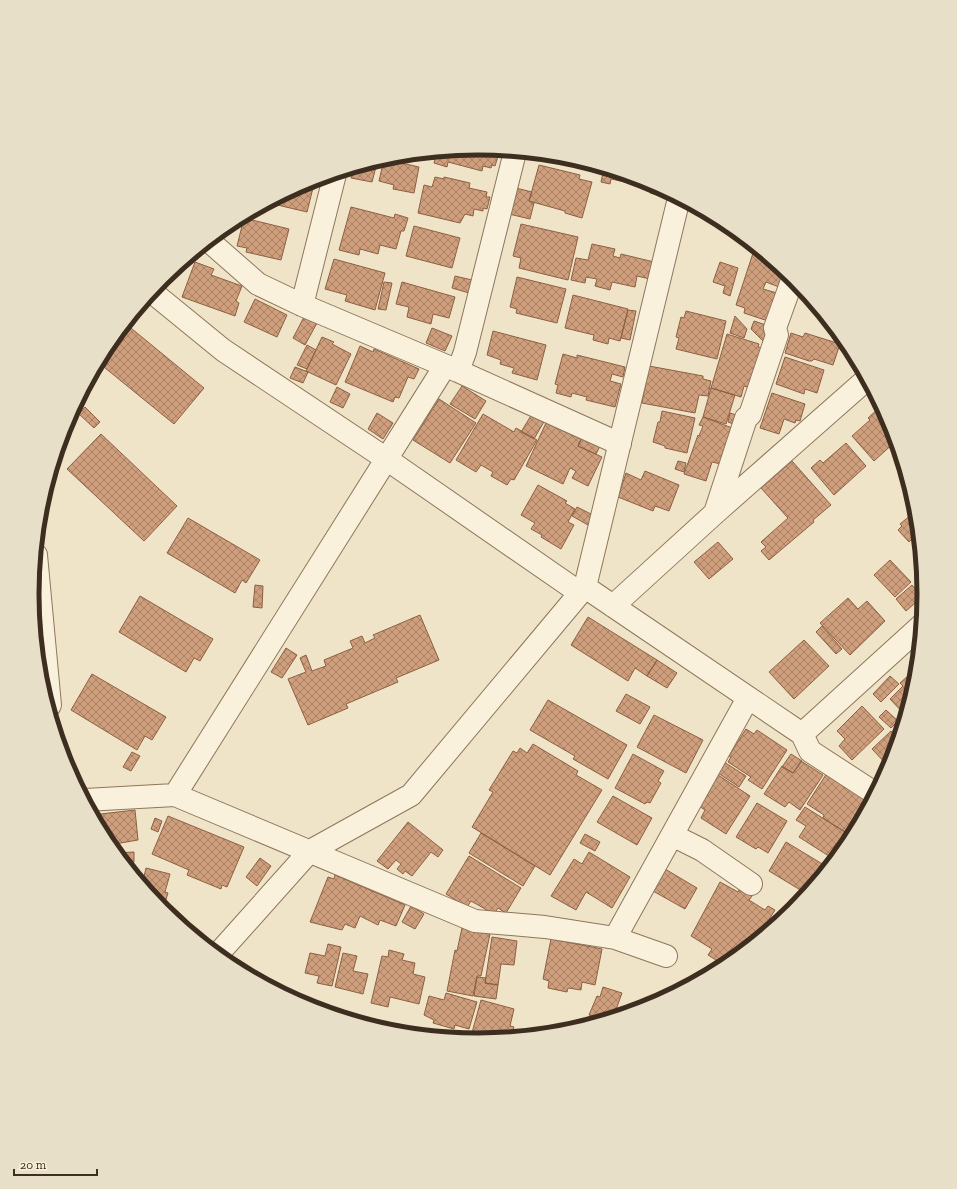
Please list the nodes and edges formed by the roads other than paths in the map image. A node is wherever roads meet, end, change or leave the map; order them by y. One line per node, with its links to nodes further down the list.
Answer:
1 (514, 157): 8 (street)
2 (334, 179): 7 (street)
3 (678, 203): 10 (street)
4 (213, 245): 7 (street)
5 (791, 286): 12 (street)
6 (157, 296): 11 (street)
7 (302, 305): 8 (street)
8 (452, 368): 10 (street); 11 (street)
9 (863, 382): 12 (street)
10 (620, 444): 13 (street)
11 (385, 458): 13 (street); 21 (street)
12 (715, 514): 15 (street)
13 (582, 590): 15 (street); 24 (street)
14 (39, 593): 17 (street)
15 (613, 606): 18 (street)
16 (916, 630): 19 (street)
17 (45, 664)
18 (748, 698): 19 (street); 23 (street)
19 (802, 734): 20 (street)
20 (872, 791)
21 (175, 795): 22 (street); 24 (street)
22 (90, 800)
23 (672, 836): 25 (street); 26 (street)
24 (310, 851): 26 (street); 27 (street)
25 (751, 884)
26 (615, 938): 28 (street)
27 (221, 950)
28 (666, 956)

